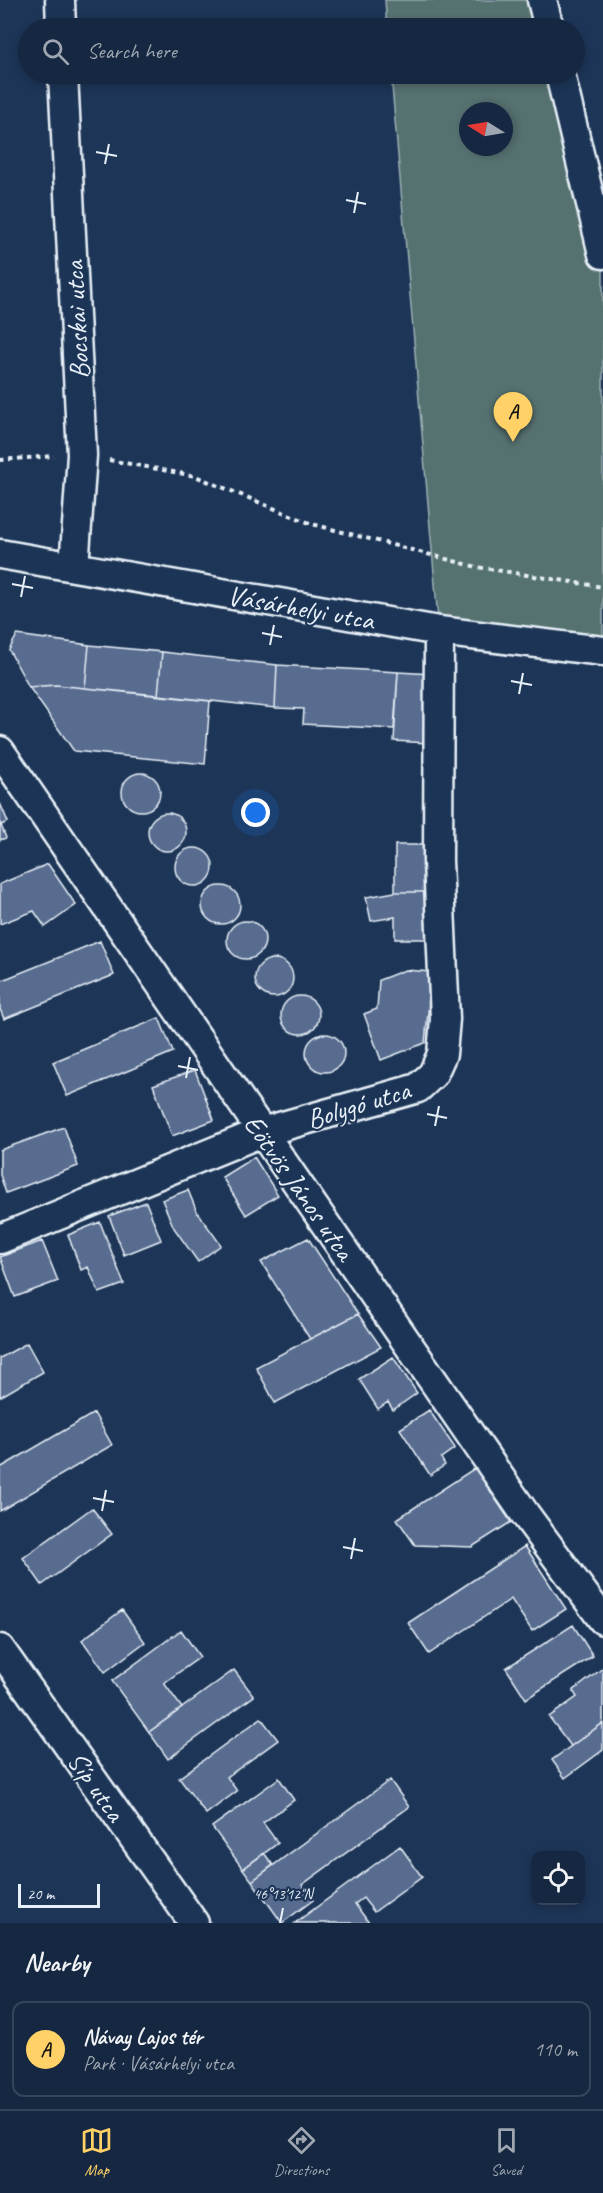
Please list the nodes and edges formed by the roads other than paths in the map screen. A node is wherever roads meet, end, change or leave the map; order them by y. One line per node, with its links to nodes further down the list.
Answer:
1 (60, 0): 3 (street)
2 (542, 0): 4 (street)
3 (61, 18)
4 (546, 18)
5 (63, 84): 9 (street, Bocskai utca)
6 (562, 84): 7 (street)
7 (603, 254)
8 (0, 554): 9 (street, Vásárhelyi utca)
9 (74, 567): 10 (street, Vásárhelyi utca)
10 (439, 631): 11 (street, Vásárhelyi utca); 13 (street, Bolygó utca)
11 (603, 651)
12 (0, 751): 13 (street, Eötvös János utca)
13 (262, 1132): 14 (street, Bolygó utca); 15 (street, Eötvös János utca)
14 (0, 1239)
15 (603, 1620)
16 (0, 1649): 17 (street, Síp utca)
17 (194, 1923)

